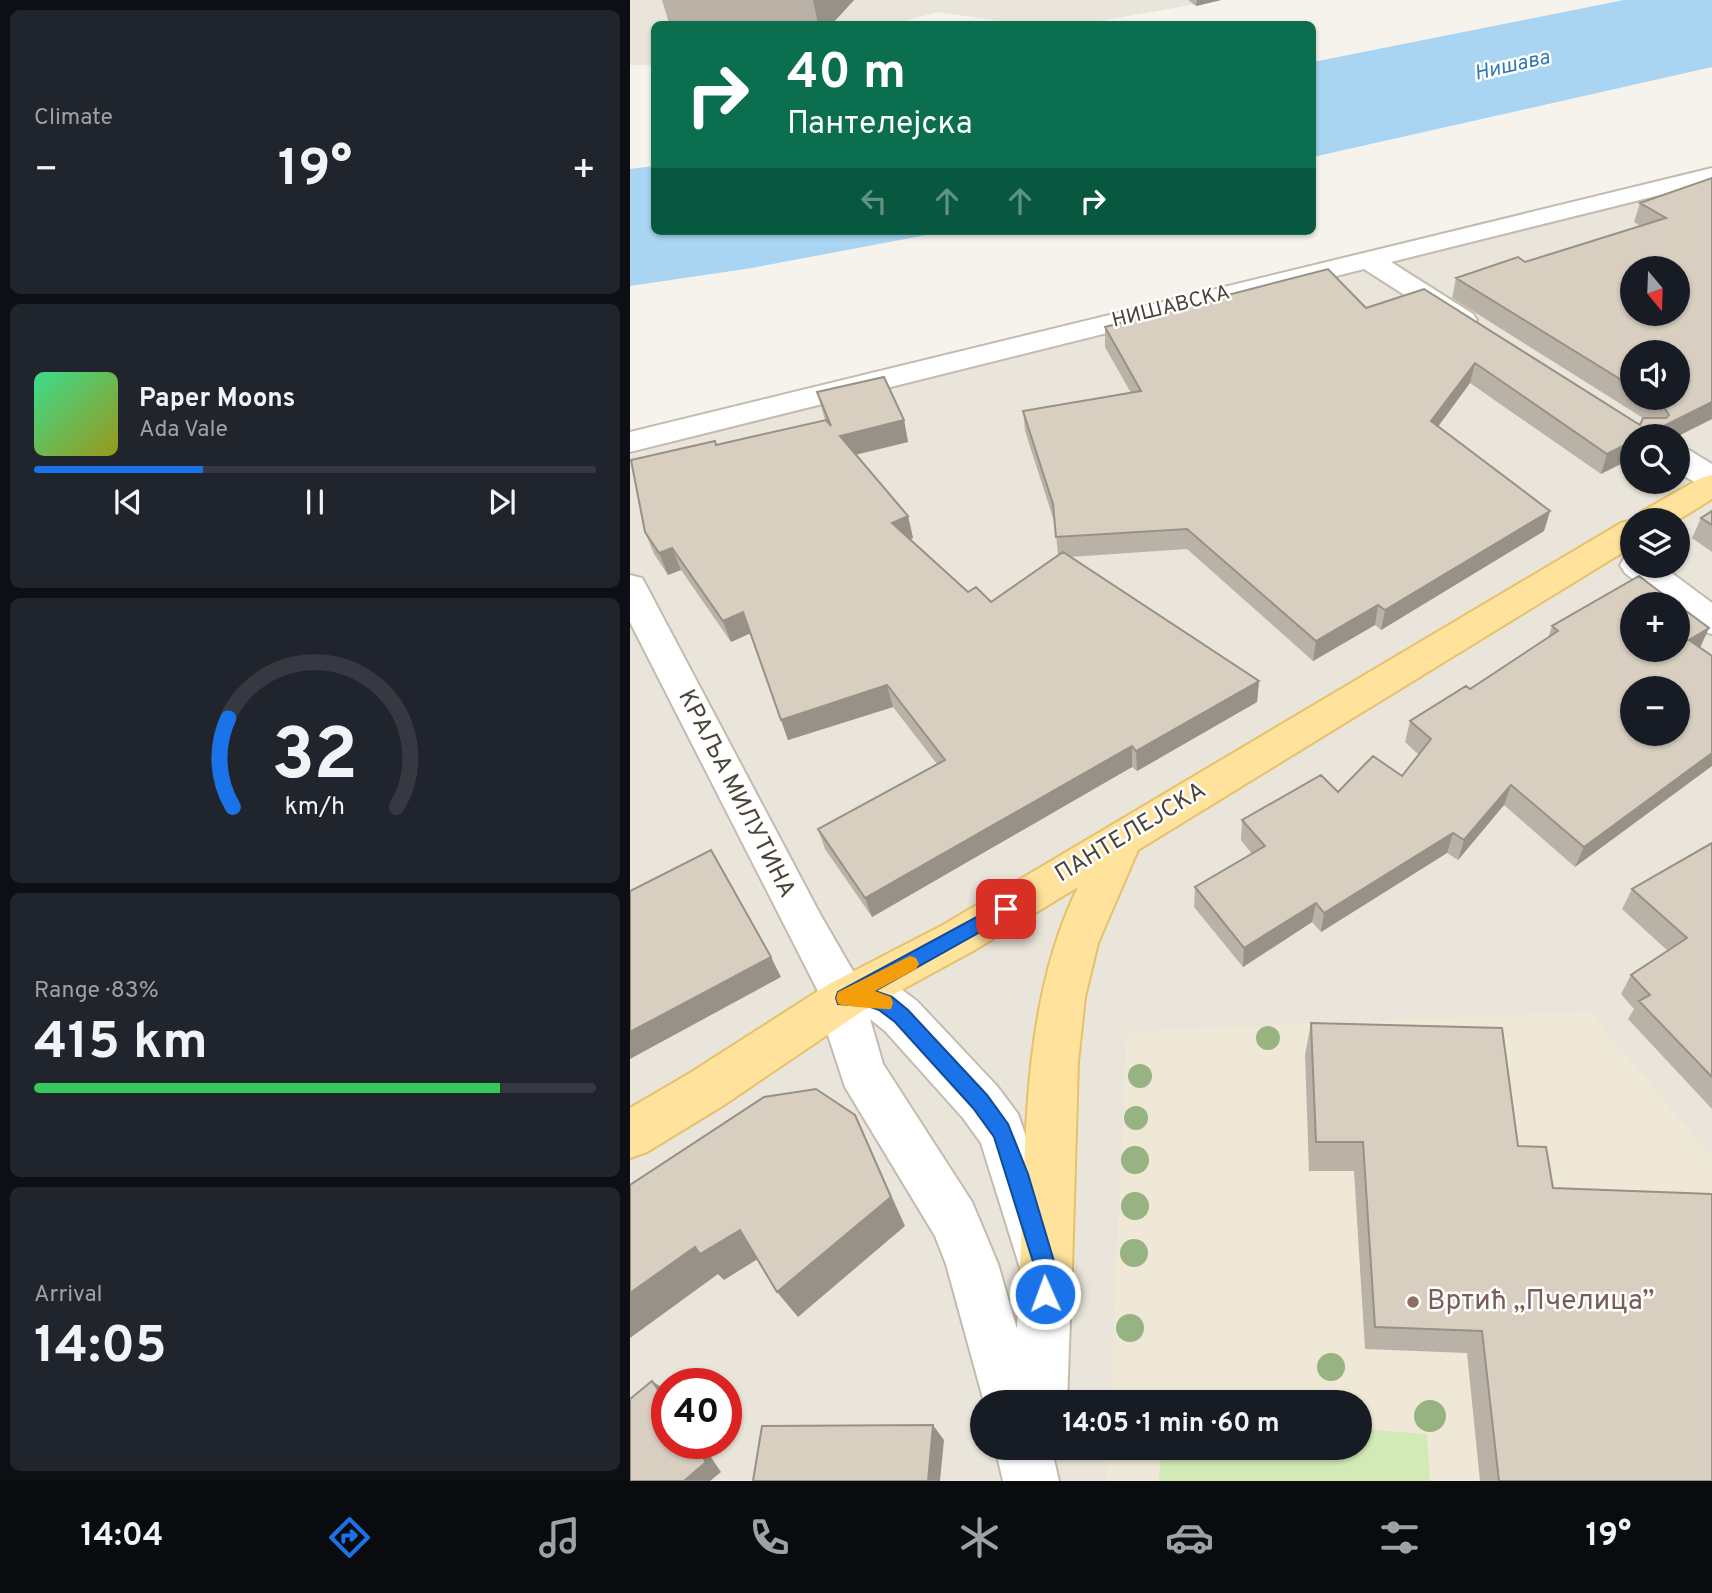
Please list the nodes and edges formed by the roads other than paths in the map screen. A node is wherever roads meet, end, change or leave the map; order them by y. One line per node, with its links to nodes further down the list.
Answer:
1 (1712, 175): 2 (street, НИШАВСКА)
2 (1367, 259): 3 (street); 4 (street, НИШАВСКА)
3 (1492, 338)
4 (630, 442)
5 (1690, 466): 6 (street)
6 (1712, 482): 7 (main road)
7 (1672, 508)
8 (1620, 556): 12 (main road, ПАНТЕЛЕЈСКА)
9 (1660, 578): 11 (street)
10 (630, 587): 13 (street, КРАЉА МИЛУТИНА)
11 (1712, 621)
12 (1124, 837): 13 (main road, ПАНТЕЛЕЈСКА); 15 (main road)
13 (845, 998): 14 (main road, ПАНТЕЛЕЈСКА); 15 (street); 16 (street, КРАЉА МИЛУТИНА)
14 (630, 1135)
15 (1046, 1268): 17 (street)
16 (1009, 1390)
17 (1041, 1390)
18 (1027, 1460): 20 (street)
19 (1036, 1460): 20 (street)
20 (1034, 1481)

